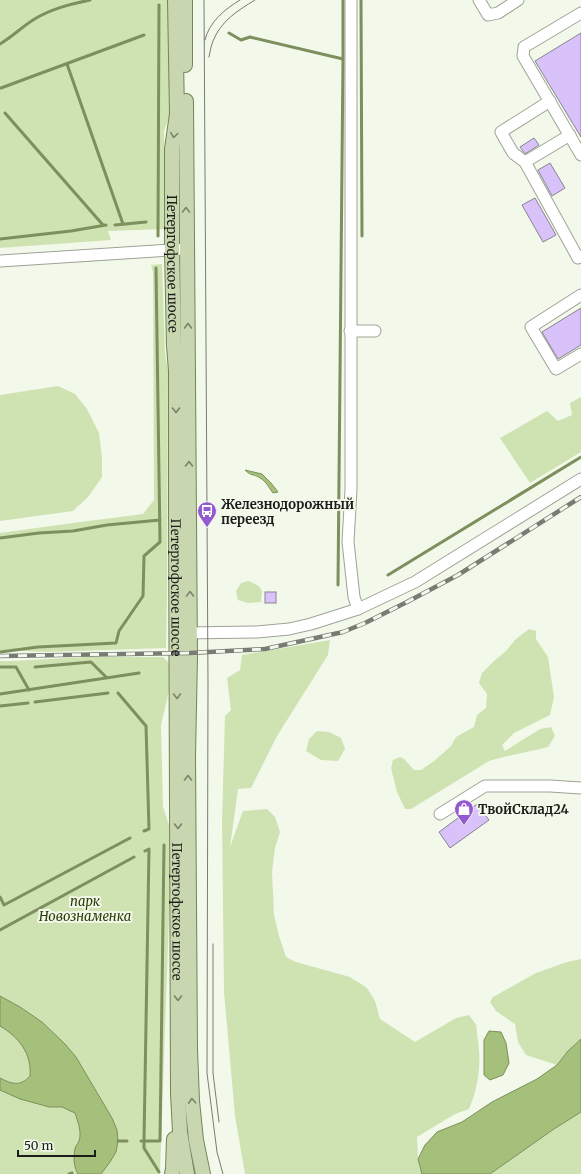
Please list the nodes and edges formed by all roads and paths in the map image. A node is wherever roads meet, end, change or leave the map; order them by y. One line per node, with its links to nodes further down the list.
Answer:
1 (175, 0): 11 (main road, Петергофское шоссе, one-way to 11)
2 (185, 0): 11 (main road, Петергофское шоссе, one-way to 2)
3 (351, 0): 15 (street)
4 (479, 0): 5 (street)
5 (518, 0)
6 (581, 13): 7 (street)
7 (550, 101): 8 (street); 10 (street)
8 (570, 135): 9 (street); 10 (street)
9 (581, 155)
10 (525, 162): 12 (street)
11 (179, 249): 13 (street); 20 (main road, Петергофское шоссе)
12 (581, 256)
13 (0, 261)
14 (581, 295): 17 (street)
15 (350, 331): 16 (street); 19 (street)
16 (375, 331)
17 (581, 354)
18 (581, 479): 19 (street)
19 (358, 609): 20 (street)
20 (184, 633): 23 (main road, Петергофское шоссе, one-way to 23); 24 (main road, Петергофское шоссе, one-way to 20)
21 (581, 788): 22 (street)
22 (440, 814)
23 (178, 1093): 25 (main road, Петергофское шоссе); 26 (main road)
24 (196, 1140): 25 (main road); 27 (main road, Петергофское шоссе)
25 (184, 1172)
26 (172, 1174)
27 (203, 1174)

